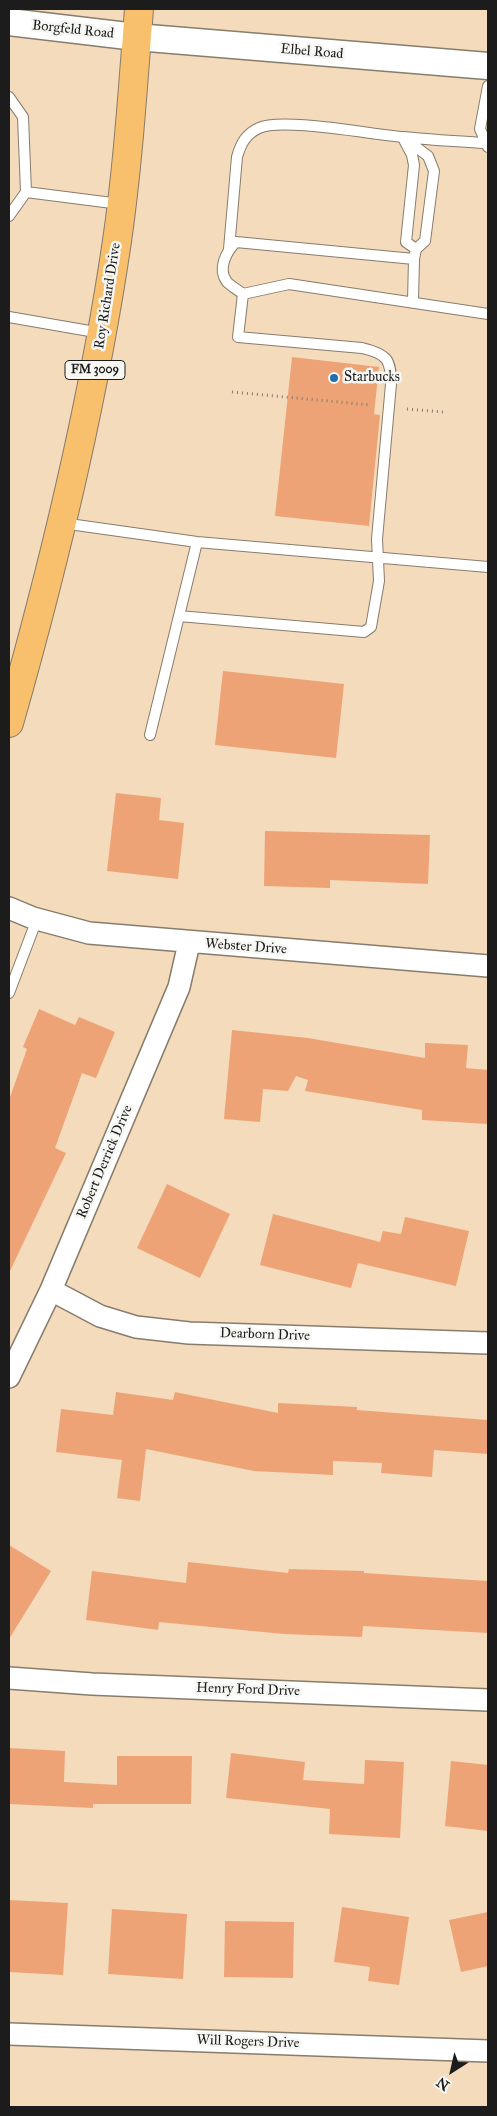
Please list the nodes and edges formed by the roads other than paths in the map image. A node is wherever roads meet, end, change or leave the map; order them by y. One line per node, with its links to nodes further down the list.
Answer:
1 (139, 9): 3 (main road, Roy Richard Drive / FM 3009)
2 (9, 22): 3 (street, Borgfeld Road)
3 (136, 37): 4 (street, Elbel Road); 10 (main road, Roy Richard Drive / FM 3009)
4 (488, 66)
5 (488, 86): 8 (lane)
6 (9, 97): 9 (lane)
7 (403, 137): 8 (lane); 12 (lane); 13 (lane); 13 (lane)
8 (486, 146)
9 (26, 192): 10 (lane); 11 (lane)
10 (121, 205): 18 (main road, Roy Richard Drive / FM 3009)
11 (9, 216)
12 (229, 249): 13 (lane); 14 (lane)
13 (415, 254): 15 (lane)
14 (243, 294): 15 (lane); 21 (lane)
15 (413, 301): 16 (lane)
16 (488, 314)
17 (9, 317): 18 (lane)
18 (102, 333): 19 (main road, Roy Richard Drive / FM 3009)
19 (60, 523): 20 (lane); 24 (main road, Roy Richard Drive / FM 3009)
20 (197, 542): 21 (lane); 23 (lane)
21 (379, 558): 22 (lane); 23 (lane)
22 (488, 566)
23 (179, 616): 25 (lane)
24 (9, 723)
25 (150, 735)
26 (9, 908): 27 (street, Webster Drive)
27 (37, 919): 28 (street, Webster Drive); 30 (lane)
28 (189, 943): 29 (street, Webster Drive); 31 (street, Robert Derrick Drive)
29 (488, 966)
30 (9, 993)
31 (51, 1290): 32 (street, Dearborn Drive); 33 (street, Robert Derrick Drive)
32 (488, 1343)
33 (9, 1377)
34 (9, 1678): 35 (street, Henry Ford Drive)
35 (488, 1700)
36 (9, 2034): 37 (street, Will Rogers Drive)
37 (488, 2051)

